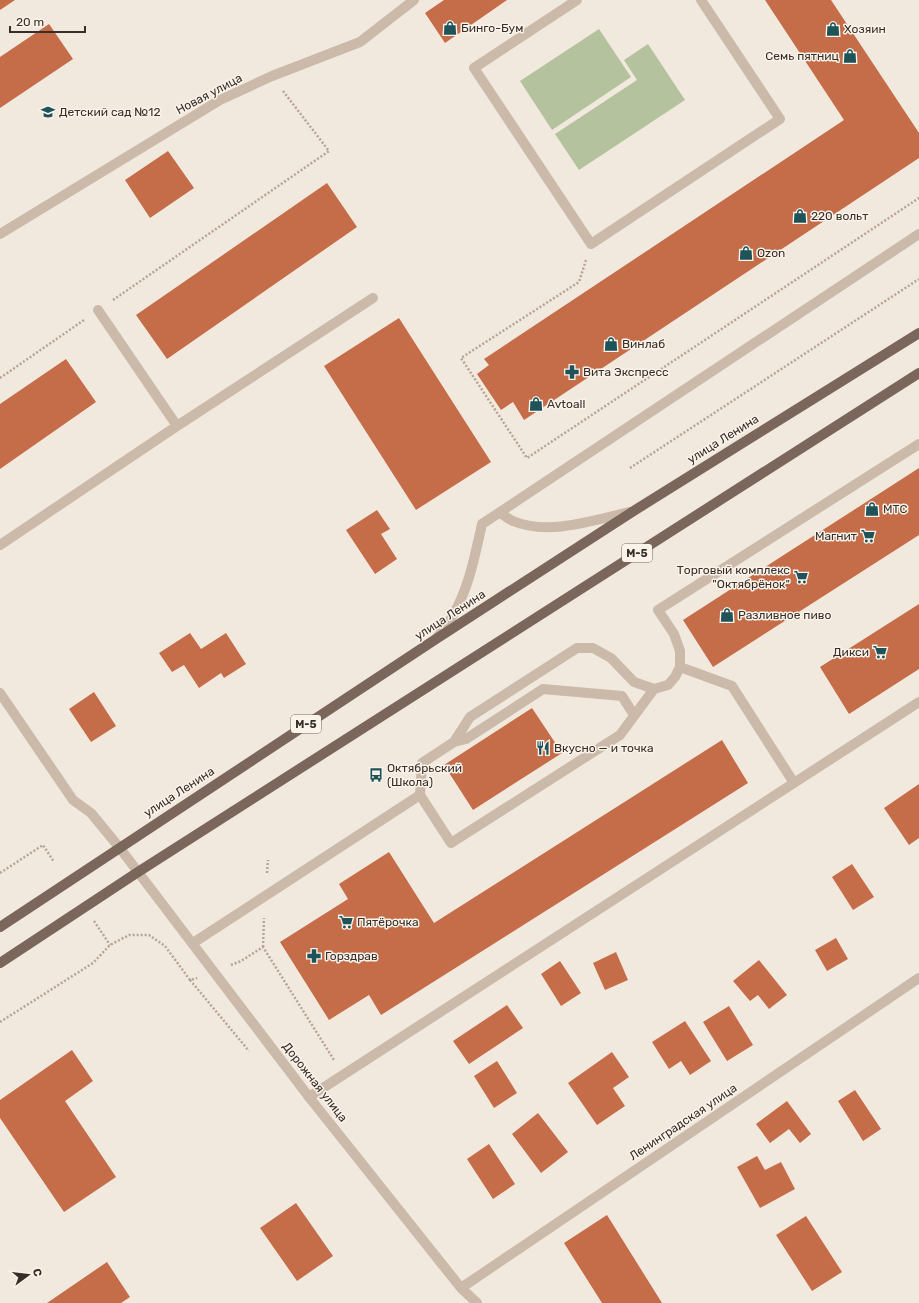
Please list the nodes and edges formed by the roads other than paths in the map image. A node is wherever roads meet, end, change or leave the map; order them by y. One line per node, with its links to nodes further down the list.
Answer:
1 (414, 0): 4 (street, Новая улица)
2 (577, 0): 3 (street)
3 (701, 0)
4 (0, 234)
5 (919, 234): 13 (street)
6 (373, 298): 10 (street)
7 (98, 310): 10 (street)
8 (919, 333): 12 (main road, улица Ленина / М-5)
9 (919, 373): 25 (main road, М-5)
10 (177, 426): 14 (street)
11 (919, 444): 16 (street)
12 (632, 512): 13 (street); 15 (main road, улица Ленина / М-5)
13 (500, 513): 15 (street)
14 (0, 545)
15 (436, 639): 24 (main road, улица Ленина / М-5)
16 (680, 667): 17 (street); 22 (street)
17 (654, 689): 20 (street); 21 (street)
18 (0, 693): 24 (street, Дорожная улица)
19 (919, 702): 22 (street)
20 (634, 716): 21 (street); 23 (street)
21 (454, 742): 23 (street)
22 (794, 783): 30 (street)
23 (420, 796): 27 (street)
24 (119, 847): 25 (street, Дорожная улица); 26 (main road, улица Ленина / М-5)
25 (138, 872): 27 (street, Дорожная улица); 28 (main road, М-5)
26 (0, 927)
27 (193, 943): 30 (street, Дорожная улица)
28 (0, 963)
29 (919, 978): 31 (street, Ленинградская улица)
30 (309, 1097): 31 (street, Дорожная улица)
31 (461, 1288): 32 (street, Дорожная улица)
32 (477, 1303)

